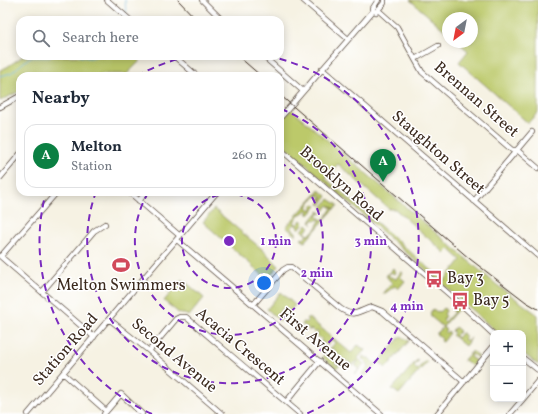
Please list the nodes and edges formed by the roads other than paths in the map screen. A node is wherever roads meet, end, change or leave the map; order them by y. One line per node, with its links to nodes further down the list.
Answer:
1 (107, 0): 7 (street)
2 (202, 0): 8 (street)
3 (303, 0): 9 (street)
4 (378, 0): 6 (street)
5 (384, 0): 6 (street)
6 (376, 11): 9 (street); 11 (street, Brennan Street)
7 (126, 16)
8 (218, 16)
9 (348, 39): 14 (street)
10 (438, 46): 11 (street)
11 (415, 59): 23 (street, Brennan Street)
12 (179, 60): 15 (street)
13 (268, 60): 16 (street)
14 (322, 69): 18 (street); 33 (street, Staughton Street)
15 (192, 72)
16 (281, 72)
17 (284, 74): 18 (street)
18 (303, 91): 21 (street)
19 (16, 98): 20 (street)
20 (0, 107)
21 (284, 113)
22 (532, 132): 23 (street)
23 (517, 150): 26 (street, Brennan Street); 33 (street)
24 (284, 152): 41 (street, Brooklyn Road)
25 (16, 159): 27 (street)
26 (538, 168)
27 (0, 178)
28 (53, 196): 36 (street)
29 (133, 196): 32 (street, First Avenue)
30 (143, 196): 32 (street)
31 (214, 196): 35 (street, Station Road)
32 (139, 201): 35 (street, First Avenue)
33 (474, 201): 37 (street, Staughton Street)
34 (105, 224): 38 (street)
35 (178, 238): 39 (street, First Avenue); 40 (street, Station Road)
36 (0, 256): 38 (street)
37 (538, 256)
38 (42, 292): 42 (street)
39 (253, 305): 46 (street, First Avenue); 50 (street)
40 (109, 319): 42 (street, Station Road); 43 (street, Second Avenue)
41 (490, 331)
42 (94, 337): 48 (street, Station Road)
43 (149, 351): 52 (street, Acacia Crescent); 55 (street, Second Avenue)
44 (490, 351): 50 (street)
45 (526, 360): 47 (street)
46 (320, 361): 52 (street); 59 (street, First Avenue)
47 (538, 370)
48 (63, 373): 54 (street); 56 (street, Station Road)
49 (538, 381): 51 (street)
50 (464, 382): 60 (street)
51 (526, 395)
52 (286, 402): 58 (street, Acacia Crescent)
53 (520, 402): 61 (street)
54 (105, 413): 57 (street)
55 (219, 413)
56 (28, 414)
57 (142, 414)
58 (300, 414)
59 (381, 414)
60 (436, 414)
61 (510, 414)

